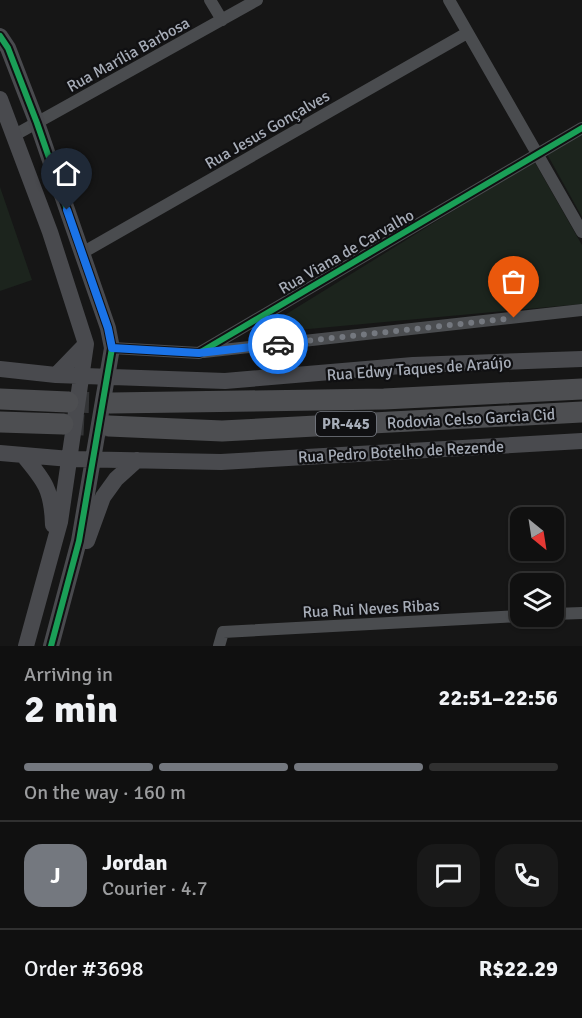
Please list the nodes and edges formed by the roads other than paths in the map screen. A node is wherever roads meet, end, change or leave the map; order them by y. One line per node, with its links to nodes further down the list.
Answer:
1 (210, 0): 4 (street)
2 (258, 0): 4 (street, Rua Marília Barbosa)
3 (449, 0): 5 (street)
4 (222, 20): 8 (street, Rua Marília Barbosa)
5 (467, 33): 11 (street); 13 (street, Rua Jesus Gonçalves)
6 (0, 36): 8 (main road)
7 (0, 99): 10 (main road)
8 (37, 123): 10 (street, Rua Marília Barbosa); 13 (main road)
9 (582, 128): 11 (street, Rua Viana de Carvalho)
10 (14, 136): 15 (main road)
11 (537, 154): 12 (street); 17 (street, Rua Viana de Carvalho)
12 (582, 232)
13 (82, 253): 16 (main road)
14 (582, 310): 17 (street)
15 (86, 344): 20 (main road); 21 (main road)
16 (112, 348): 17 (street); 22 (main road)
17 (199, 353)
18 (582, 359): 22 (main road, Rua Edwy Taques de Araújo)
19 (0, 369): 20 (main road)
20 (56, 375): 21 (main road)
21 (82, 375): 22 (main road); 34 (main road)
22 (107, 377): 35 (main road)
23 (582, 389): 26 (highway, Rodovia Celso Garcia Cid / PR-445)
24 (0, 399): 25 (highway)
25 (68, 402)
26 (111, 403)
27 (582, 412): 30 (highway, Rodovia Celso Garcia Cid / PR-445)
28 (0, 422): 29 (highway)
29 (63, 424)
30 (109, 426)
31 (582, 441): 36 (main road, Rua Pedro Botelho de Rezende)
32 (0, 453): 33 (main road)
33 (23, 455): 34 (main road); 37 (main road)
34 (70, 459): 35 (main road); 37 (main road)
35 (93, 459): 36 (main road); 38 (main road)
36 (137, 460): 38 (main road)
37 (53, 549): 38 (main road); 42 (main road)
38 (75, 554): 43 (main road)
39 (582, 613): 40 (street)
40 (564, 614)
41 (510, 617): 44 (street, Rua Rui Neves Ribas)
42 (26, 646)
43 (51, 646)
44 (219, 646)

